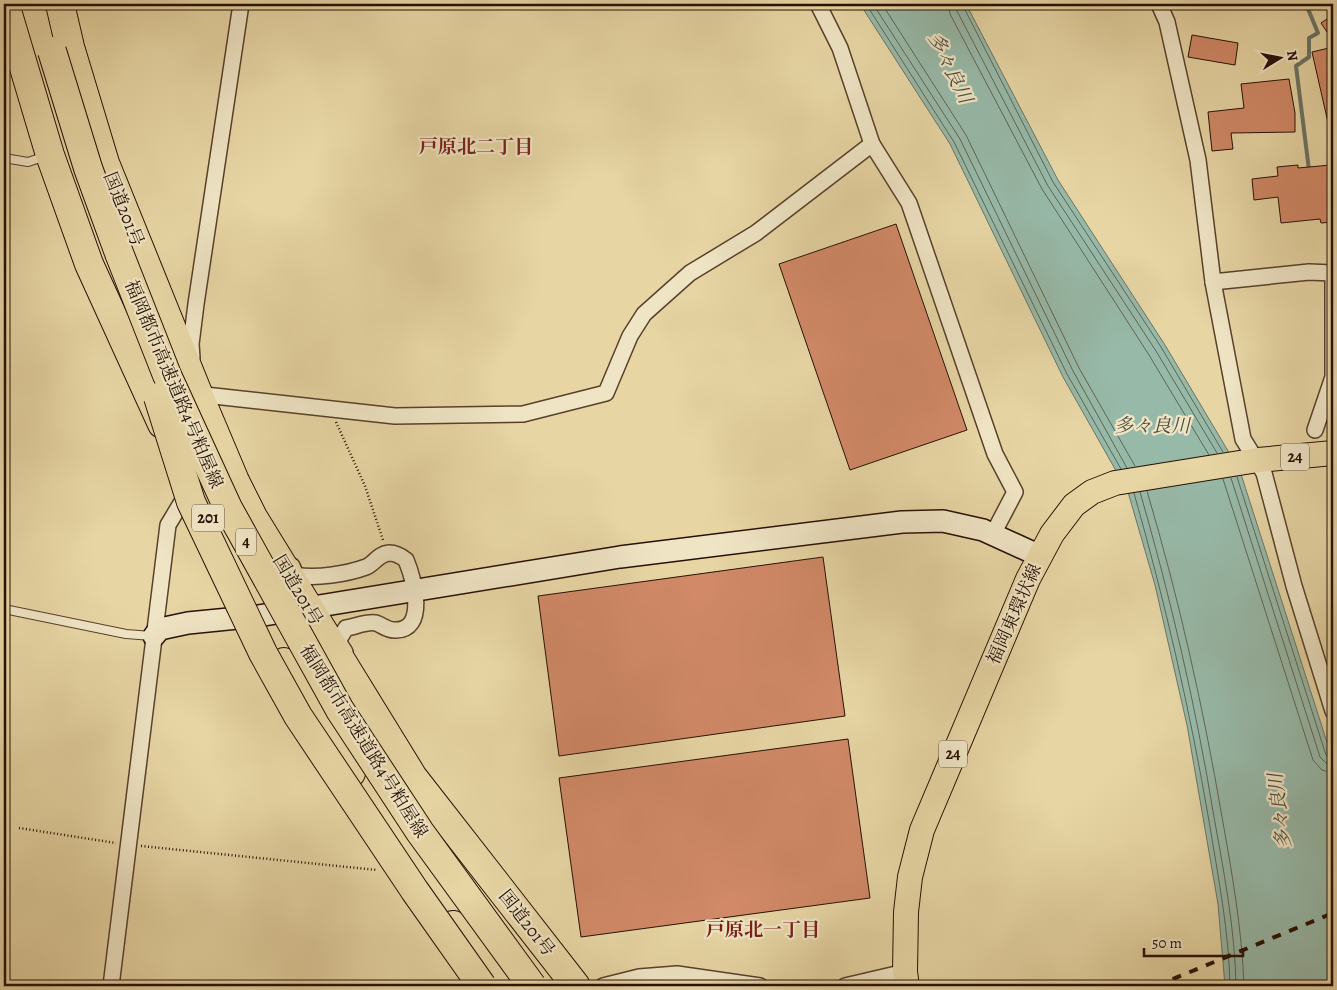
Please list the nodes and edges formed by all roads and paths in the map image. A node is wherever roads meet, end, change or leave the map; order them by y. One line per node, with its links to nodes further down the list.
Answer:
1 (5, 4): 9 (highway, 国道201号 / 201)
2 (24, 4): 13 (highway)
3 (41, 4): 16 (highway, 福岡都市高速道路4号粕屋線 / 4, bridge)
4 (60, 4): 19 (highway, 国道201号 / 201)
5 (241, 4): 12 (street)
6 (818, 4): 8 (street)
7 (1159, 4): 11 (street)
8 (872, 144): 14 (street); 20 (street)
9 (50, 155): 10 (lane); 19 (highway, 国道201号 / 201)
10 (4, 158)
11 (1213, 282): 15 (street); 18 (street)
12 (205, 394): 14 (street); 21 (street)
13 (158, 398): 34 (highway, bridge); 36 (highway, bridge)
14 (330, 408): 21 (path)
15 (1315, 430)
16 (203, 454): 37 (highway, 福岡都市高速道路4号粕屋線 / 4, bridge); 38 (highway)
17 (1331, 456): 18 (main road, 福岡東環状線 / 24)
18 (1252, 461): 22 (main road, 福岡東環状線 / 24); 28 (street)
19 (212, 487): 24 (highway, 国道201号 / 201); 26 (highway, 国道201号 / 201); 27 (street)
20 (993, 534): 22 (street); 23 (street)
21 (387, 553): 23 (street)
22 (1040, 556): 32 (main road, 福岡東環状線 / 24)
23 (413, 590): 24 (street); 40 (street)
24 (308, 608): 26 (street); 39 (highway, 国道201号 / 201)
25 (4, 609): 27 (lane)
26 (258, 616): 27 (street); 35 (highway, 国道201号 / 201)
27 (154, 636): 30 (street)
28 (1333, 711)
29 (19, 828): 30 (path)
30 (128, 845): 31 (path); 33 (street)
31 (381, 870)
32 (906, 979): 43 (street)
33 (111, 986)
34 (482, 986)
35 (502, 986)
36 (511, 986)
37 (532, 986)
38 (550, 986)
39 (576, 986)
40 (588, 986)
41 (603, 986): 42 (street)
42 (760, 986)
43 (844, 986)

